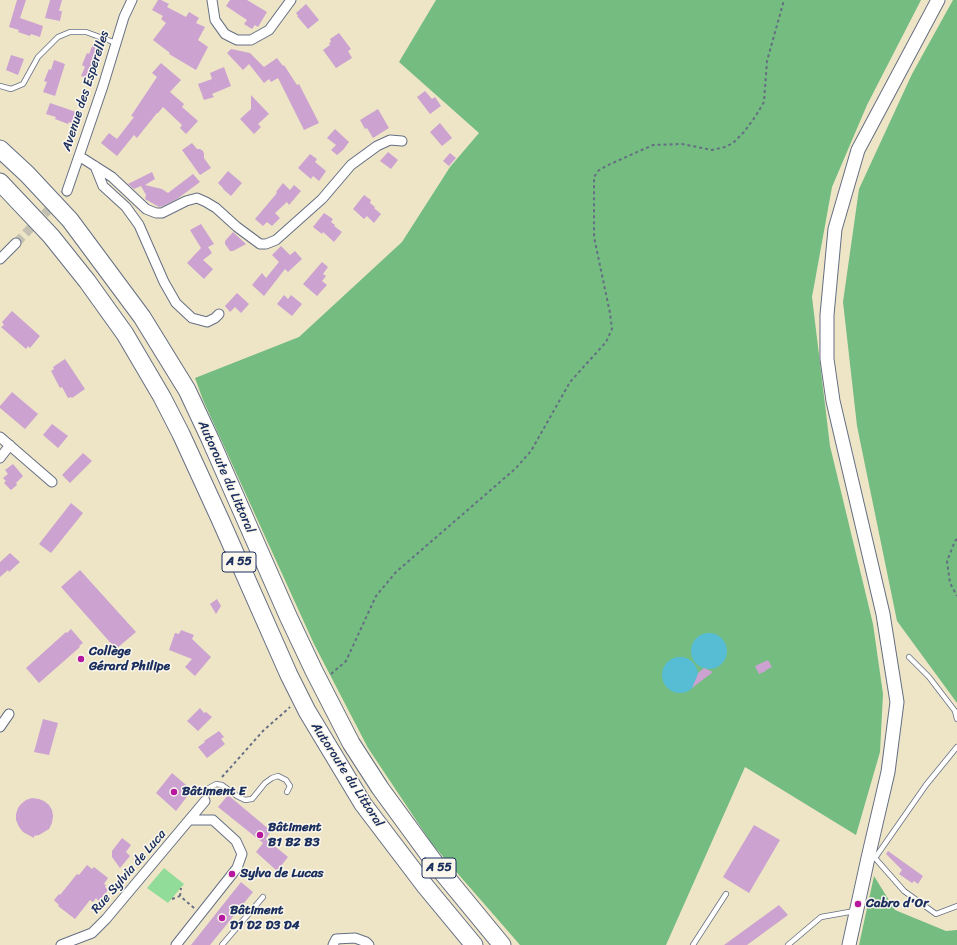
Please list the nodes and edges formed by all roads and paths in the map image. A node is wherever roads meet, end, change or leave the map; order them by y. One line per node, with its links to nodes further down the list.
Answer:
1 (132, 0): 6 (street, Avenue des Esperelles)
2 (212, 0): 3 (street)
3 (291, 0)
4 (784, 0): 24 (path)
5 (938, 0): 34 (main road)
6 (116, 43): 7 (lane); 10 (street, Avenue des Esperelles)
7 (0, 86)
8 (402, 141): 11 (street)
9 (0, 149): 50 (highway, Autoroute du Littoral / A 55)
10 (79, 156): 11 (street); 13 (street, Avenue des Esperelles)
11 (95, 166): 16 (street)
12 (0, 182): 49 (highway, Autoroute du Littoral / A 55)
13 (67, 191)
14 (16, 242): 15 (street)
15 (0, 259)
16 (219, 314)
17 (0, 437): 18 (street)
18 (10, 445): 19 (street); 20 (street)
19 (0, 458)
20 (52, 482)
21 (957, 539): 22 (path)
22 (957, 596)
23 (909, 657): 27 (lane)
24 (327, 678)
25 (290, 707): 30 (path)
26 (9, 714): 28 (street)
27 (957, 719)
28 (0, 727)
29 (957, 747): 34 (lane)
30 (216, 784): 31 (lane); 32 (lane)
31 (287, 792)
32 (205, 801): 33 (street, Rue Sylvia de Luca)
33 (190, 820): 42 (street); 44 (street, Rue Sylvia de Luca)
34 (872, 858): 40 (lane); 41 (main road)
35 (181, 888): 37 (path)
36 (726, 894): 51 (lane)
37 (180, 896): 39 (path); 42 (path)
38 (263, 897): 46 (lane)
39 (172, 899)
40 (957, 906)
41 (857, 910): 52 (lane); 53 (main road)
42 (201, 914): 45 (street)
43 (359, 942): 47 (street); 48 (street)
44 (61, 945)
45 (176, 945)
46 (222, 945)
47 (333, 945)
48 (369, 945)
49 (474, 945)
50 (502, 945)
51 (693, 945)
52 (788, 945)
53 (849, 945)

